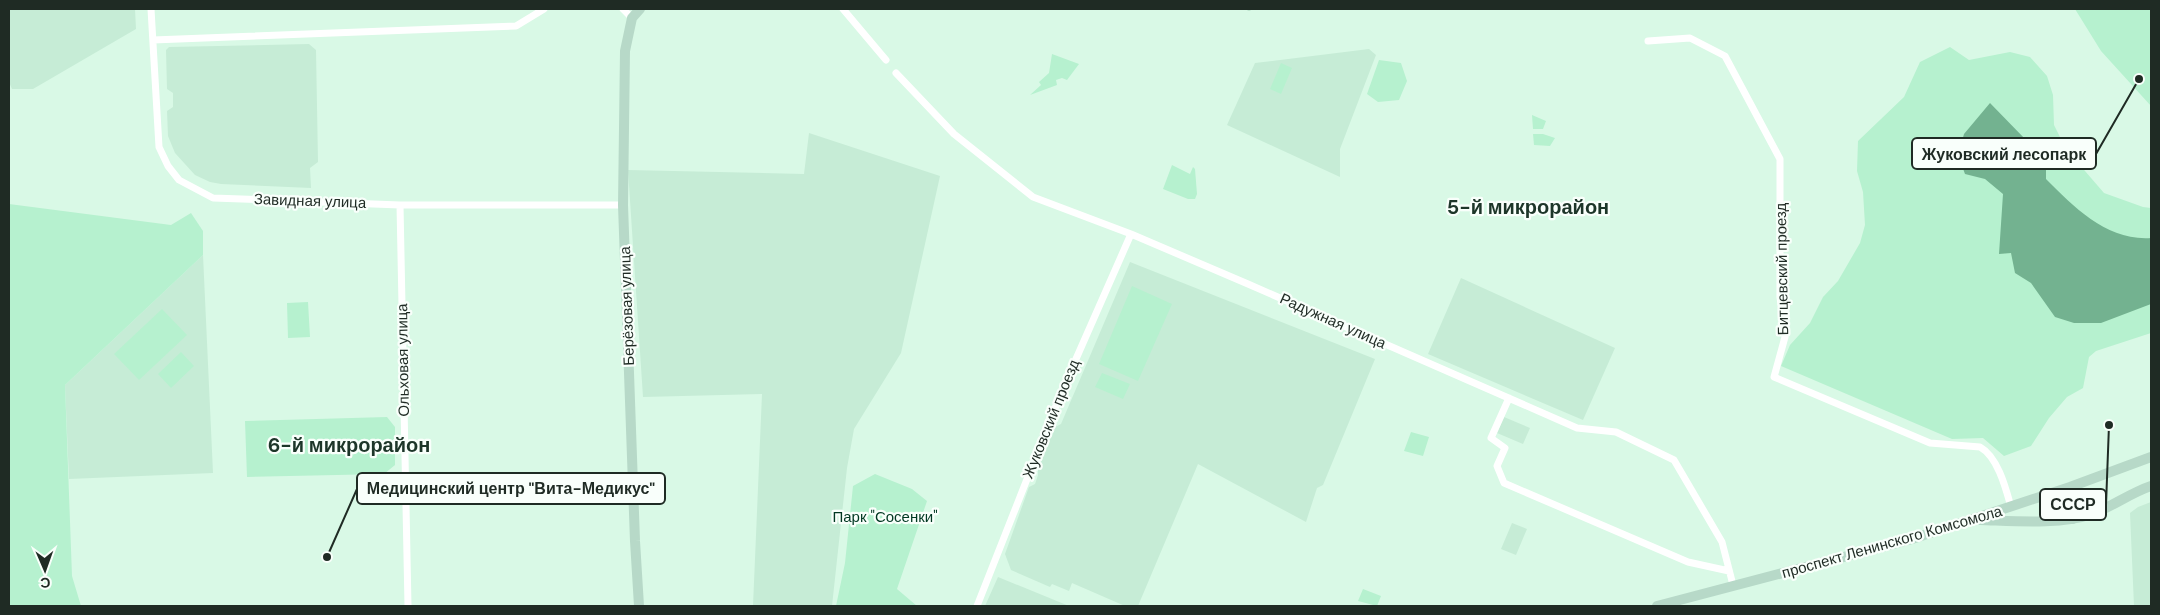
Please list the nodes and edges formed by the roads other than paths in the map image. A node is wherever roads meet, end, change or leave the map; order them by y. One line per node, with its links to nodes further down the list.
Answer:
1 (151, 9): 7 (street, Завидная улица)
2 (544, 9): 7 (street)
3 (623, 9): 6 (street)
4 (640, 9): 6 (street, Берёзовая улица)
5 (843, 9): 9 (street)
6 (632, 18): 12 (street, Берёзовая улица)
7 (153, 40): 11 (street, Завидная улица)
8 (1648, 40): 18 (street, Битцевский проезд)
9 (886, 60)
10 (896, 72): 13 (street, Радужная улица)
11 (400, 204): 12 (street, Завидная улица); 24 (street, Ольховая улица)
12 (623, 205): 25 (street, Берёзовая улица)
13 (1131, 234): 14 (street, Радужная улица); 26 (street, Жуковский проезд)
14 (1509, 398): 22 (street, Радужная улица); 22 (street)
15 (2151, 457): 17 (street, проспект Ленинского Комсомола)
16 (2151, 486): 19 (street)
17 (2070, 487): 18 (street, проспект Ленинского Комсомола); 19 (street)
18 (2011, 507): 20 (street, проспект Ленинского Комсомола); 21 (street)
19 (2074, 519): 21 (street)
20 (1972, 520): 21 (street); 23 (street, проспект Ленинского Комсомола)
21 (2016, 521)
22 (1729, 571): 23 (street, Радужная улица)
23 (1733, 585): 27 (street, проспект Ленинского Комсомола)
24 (408, 606)
25 (639, 606)
26 (977, 606)
27 (1657, 606)

